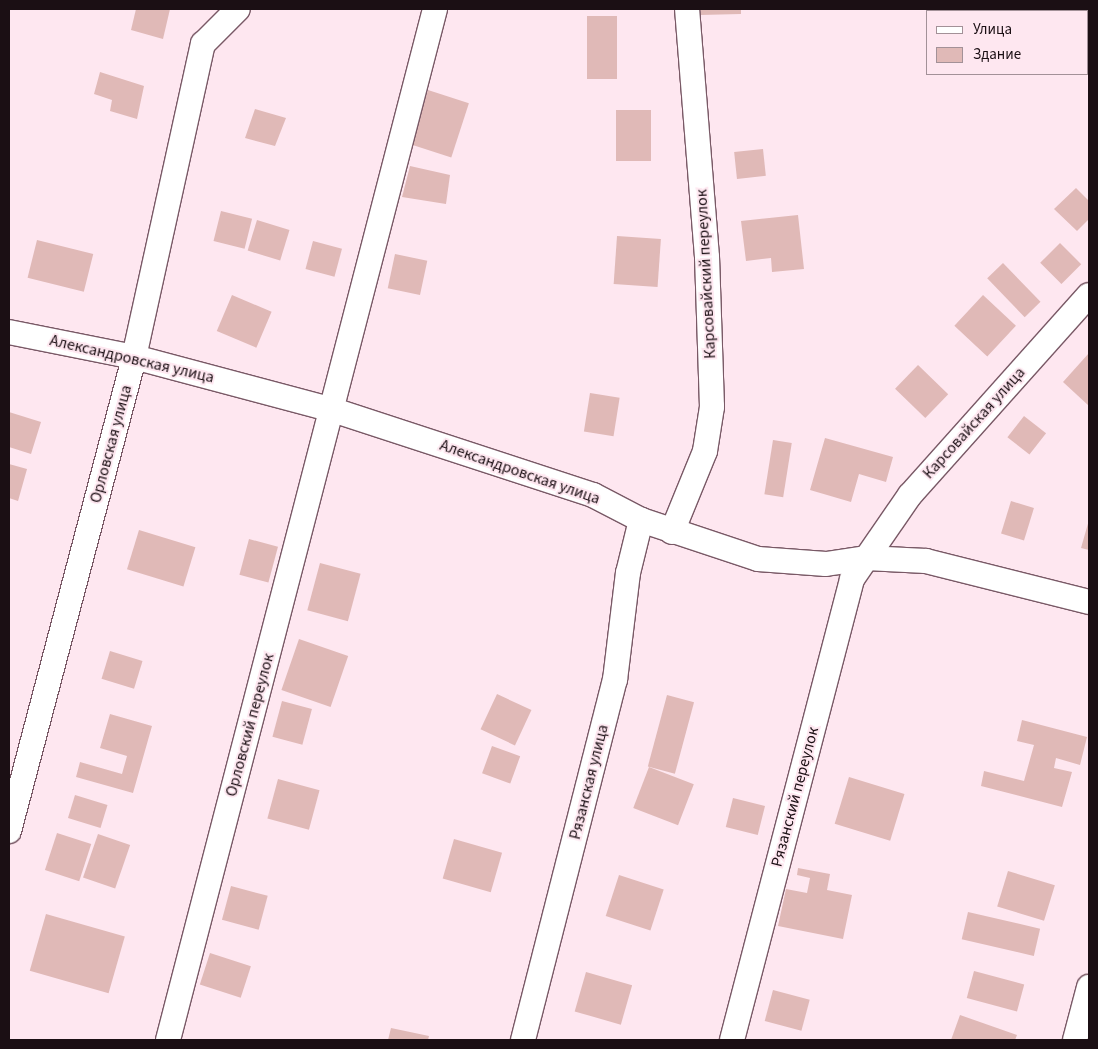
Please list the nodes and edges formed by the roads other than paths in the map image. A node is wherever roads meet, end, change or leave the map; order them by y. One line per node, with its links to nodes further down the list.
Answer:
1 (238, 9): 6 (street, Орловская улица)
2 (435, 9): 7 (street)
3 (687, 9): 9 (street, Карсовайский переулок)
4 (1089, 295): 10 (street, Карсовайская улица)
5 (9, 332): 6 (street, Александровская улица)
6 (134, 357): 7 (street, Александровская улица); 12 (street, Орловская улица)
7 (332, 410): 8 (street, Александровская улица); 14 (street, Орловский переулок)
8 (641, 520): 9 (street, Александровская улица); 15 (street, Рязанская улица)
9 (672, 532): 10 (street, Александровская улица)
10 (866, 558): 11 (street, Александровская улица); 16 (street, Рязанский переулок)
11 (1089, 602)
12 (9, 831)
13 (1089, 988): 17 (street)
14 (168, 1040)
15 (523, 1040)
16 (732, 1040)
17 (1075, 1040)

